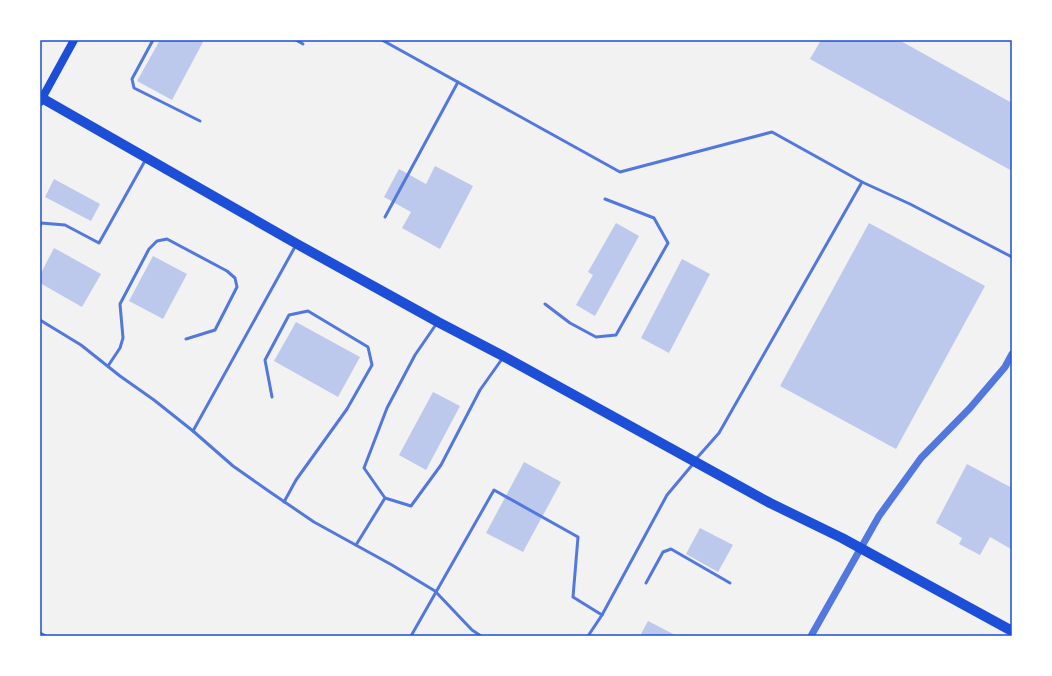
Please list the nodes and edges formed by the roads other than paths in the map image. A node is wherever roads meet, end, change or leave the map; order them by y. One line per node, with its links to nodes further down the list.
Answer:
1 (74, 40): 7 (main road)
2 (153, 40): 8 (lane)
3 (296, 40): 5 (lane)
4 (382, 40): 6 (lane)
5 (303, 44)
6 (458, 82): 10 (lane); 12 (lane)
7 (41, 99): 9 (main road)
8 (200, 121)
9 (146, 157): 13 (lane); 14 (main road)
10 (862, 182): 15 (lane); 25 (lane)
11 (605, 198): 16 (lane)
12 (385, 217)
13 (40, 224)
14 (297, 244): 18 (main road); 24 (lane)
15 (1012, 257)
16 (545, 304)
17 (40, 320): 22 (lane)
18 (438, 322): 21 (main road); 26 (lane)
19 (186, 339): 22 (lane)
20 (1012, 354): 29 (street)
21 (503, 356): 25 (main road); 26 (lane)
22 (108, 366): 24 (lane)
23 (272, 397): 27 (lane)
24 (193, 431): 27 (lane)
25 (695, 462): 29 (main road); 33 (lane)
26 (385, 498): 28 (lane)
27 (284, 502): 28 (lane)
28 (356, 544): 32 (lane)
29 (861, 549): 34 (main road); 40 (street)
30 (646, 583): 31 (lane)
31 (730, 583)
32 (435, 591): 33 (lane); 37 (lane); 38 (lane)
33 (602, 615): 39 (lane)
34 (1012, 631)
35 (40, 633): 36 (lane)
36 (46, 636)
37 (411, 636)
38 (481, 636)
39 (588, 636)
40 (811, 636)

